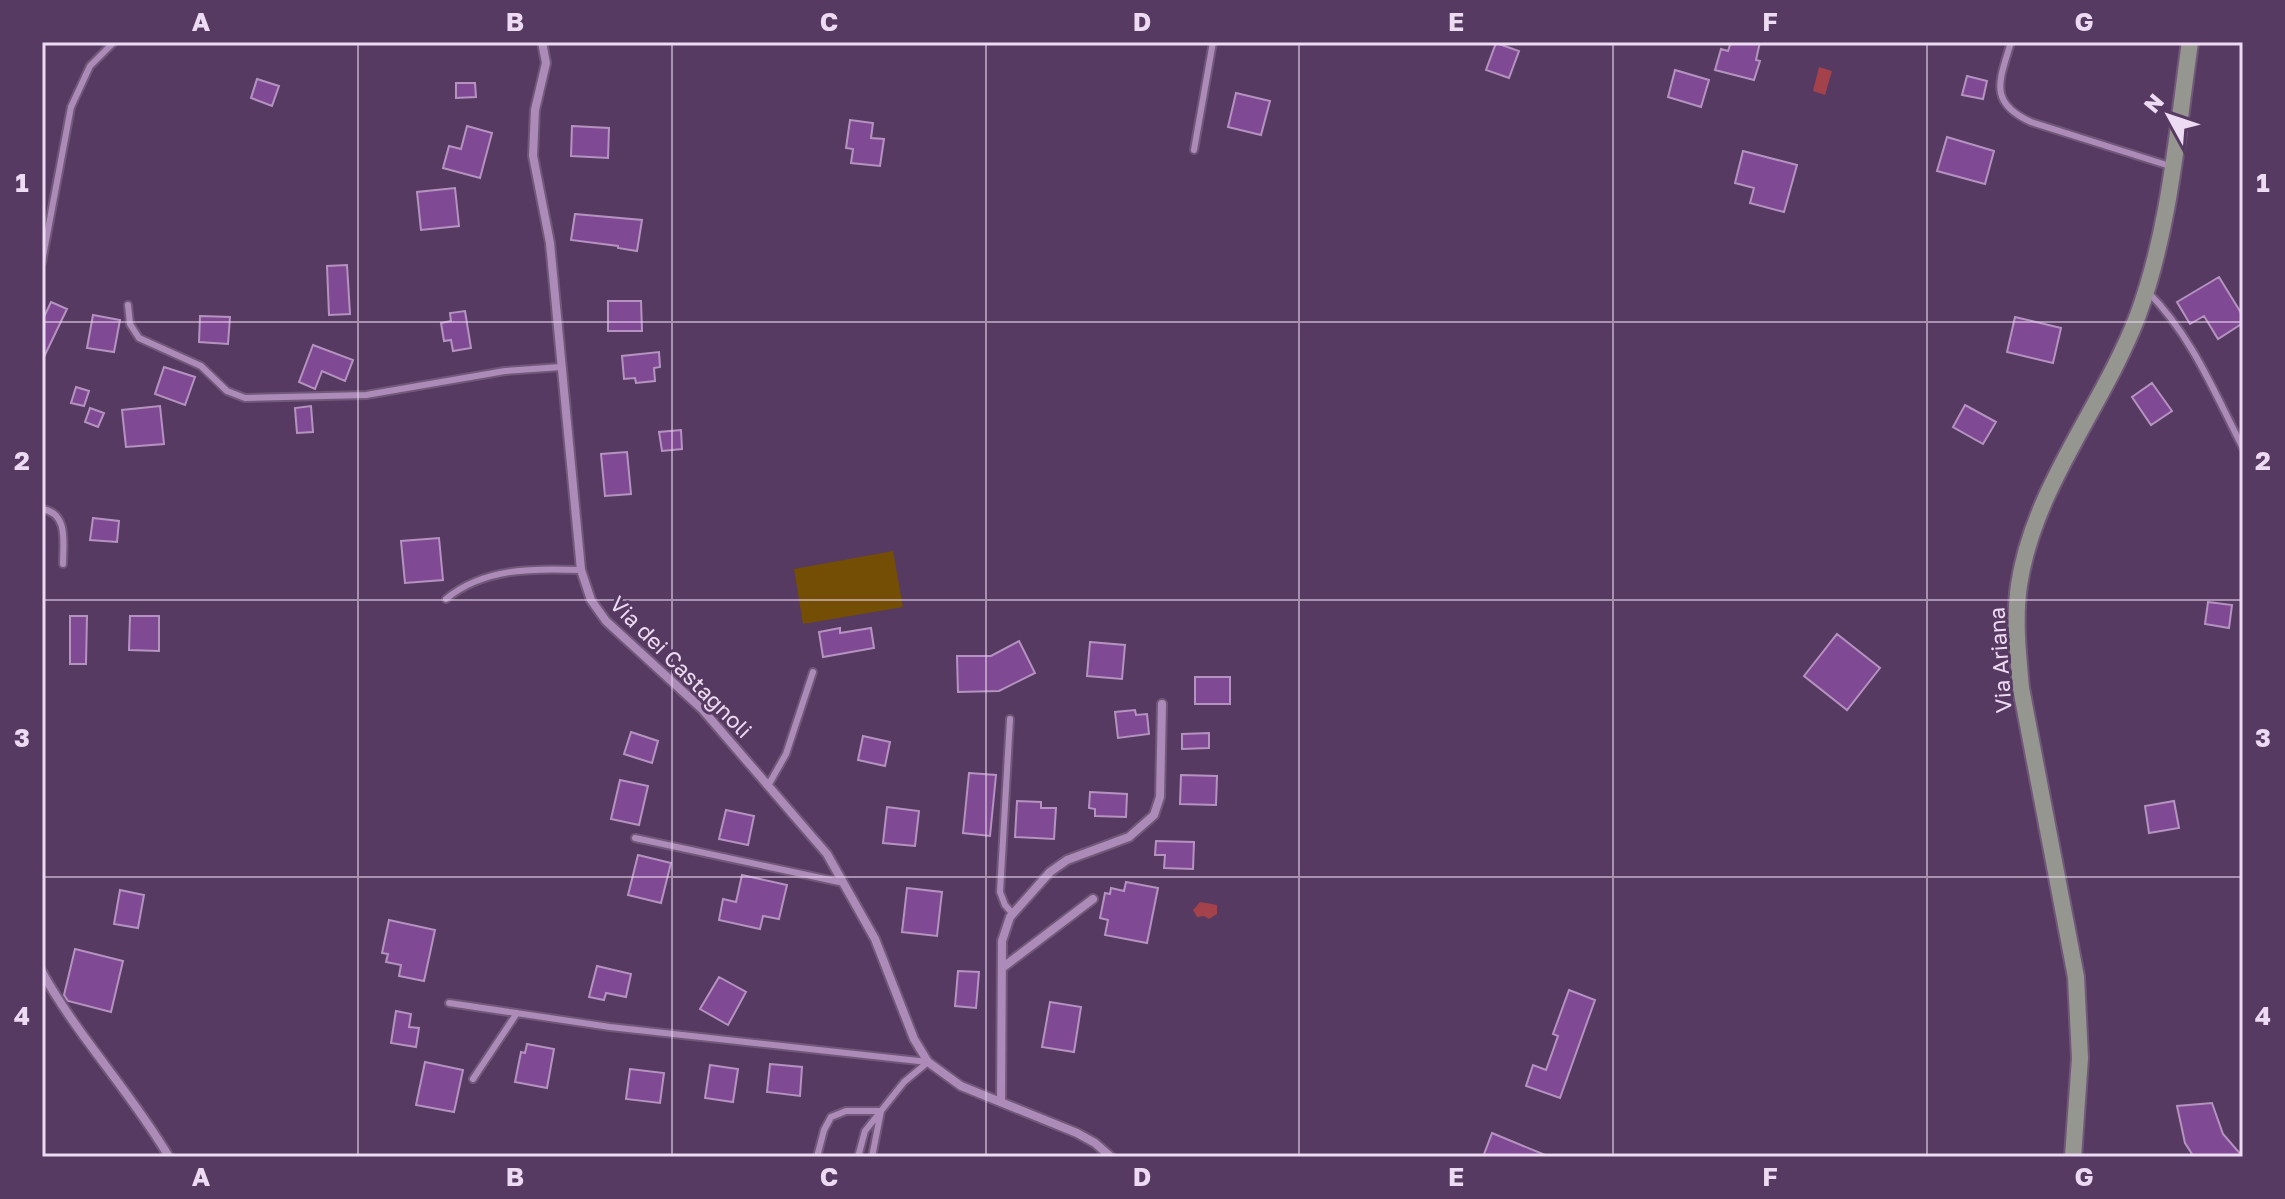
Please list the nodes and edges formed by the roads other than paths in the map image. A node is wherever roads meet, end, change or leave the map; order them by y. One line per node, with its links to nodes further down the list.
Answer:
1 (114, 42): 8 (lane)
2 (542, 42): 11 (street, Via dei Castagnoli)
3 (1213, 42): 6 (lane)
4 (2011, 42): 7 (lane)
5 (2190, 42): 7 (main road, Via Ariana)
6 (1194, 150)
7 (2173, 167): 9 (main road, Via Ariana)
8 (42, 262)
9 (2145, 290): 12 (lane); 38 (main road, Via Ariana)
10 (128, 305): 11 (lane)
11 (561, 367): 15 (street, Via dei Castagnoli)
12 (2243, 448)
13 (42, 509): 14 (lane)
14 (63, 564)
15 (581, 570): 16 (lane); 20 (street, Via dei Castagnoli)
16 (446, 599)
17 (813, 672): 20 (lane)
18 (1162, 704): 24 (street)
19 (1010, 719): 24 (lane)
20 (769, 784): 22 (street, Via dei Castagnoli)
21 (635, 838): 22 (lane)
22 (844, 883): 29 (street, Via dei Castagnoli)
23 (1093, 899): 25 (street)
24 (1013, 914): 25 (street)
25 (1002, 968): 31 (street)
26 (42, 972): 33 (street)
27 (449, 1003): 28 (lane)
28 (517, 1013): 29 (lane); 30 (lane)
29 (928, 1062): 31 (street, Via dei Castagnoli); 32 (lane)
30 (473, 1079)
31 (1001, 1102): 37 (street, Via dei Castagnoli)
32 (881, 1111): 34 (lane); 35 (lane); 36 (lane)
33 (169, 1157)
34 (817, 1157)
35 (858, 1157)
36 (872, 1157)
37 (1111, 1157)
38 (2073, 1157)

